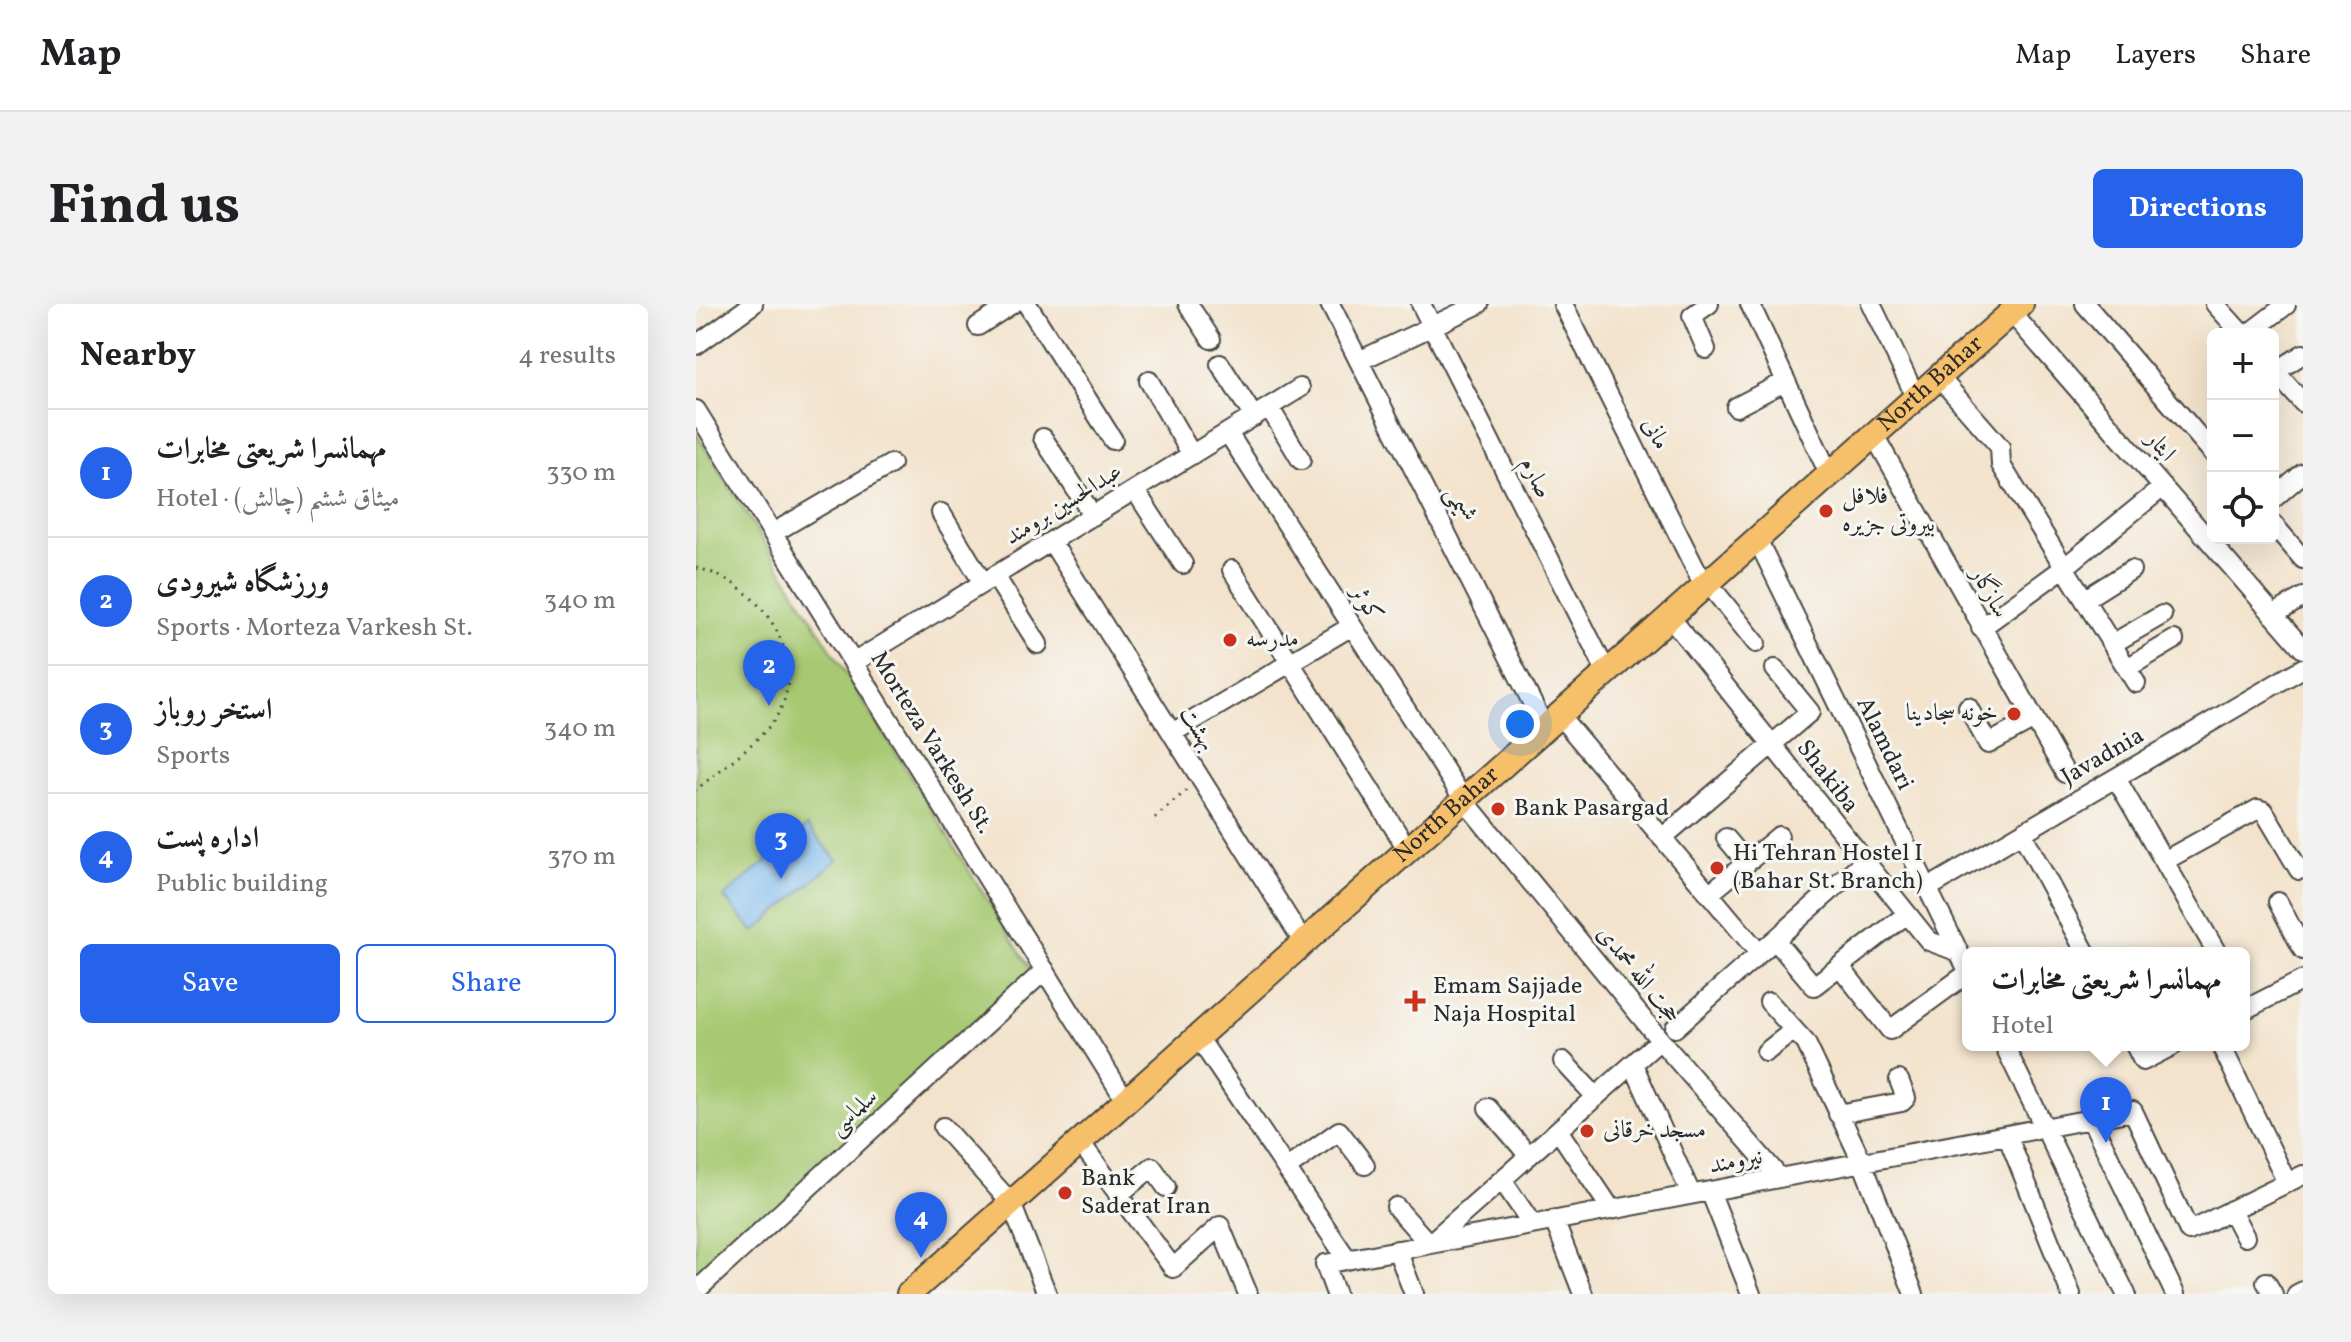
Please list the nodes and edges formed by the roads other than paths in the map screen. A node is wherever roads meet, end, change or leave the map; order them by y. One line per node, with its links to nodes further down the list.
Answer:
1 (753, 304): 21 (street)
2 (1012, 304): 16 (street)
3 (1027, 304): 40 (street)
4 (1188, 304): 20 (street)
5 (1330, 304): 24 (street, شیمی)
6 (1421, 304): 17 (street, صارم)
7 (1479, 304): 17 (street)
8 (1563, 304): 62 (street, مانی)
9 (1709, 304): 22 (street)
10 (1750, 304): 30 (street)
11 (1871, 304): 33 (street)
12 (2085, 304): 41 (street)
13 (2215, 304): 18 (street)
14 (2286, 305): 19 (street)
15 (2016, 308): 28 (main road, North Bahar); 47 (street, ایثار)
16 (978, 326)
17 (1431, 327): 24 (street); 79 (street, صارم)
18 (2237, 328)
19 (2256, 328)
20 (1211, 339)
21 (696, 345)
22 (1706, 349)
23 (2303, 354): 26 (street)
24 (1359, 361): 82 (street, شیمی)
25 (1220, 364): 36 (street)
26 (2279, 367)
27 (2279, 375): 32 (street)
28 (1939, 377): 33 (main road, North Bahar); 58 (street)
29 (1149, 381): 42 (street)
30 (1786, 381): 34 (street); 46 (street)
31 (1300, 388): 36 (street, عبدالحسین برومند)
32 (2299, 393)
33 (1916, 397): 38 (main road, North Bahar)
34 (1736, 407)
35 (696, 410): 53 (street, Morteza Varkesh St.)
36 (1262, 412): 37 (street, عبدالحسین برومند); 43 (street)
37 (1228, 433): 42 (street, عبدالحسین برومند); 68 (street, کوثر)
38 (1874, 435): 46 (main road, North Bahar); 69 (street, سازگار)
39 (1043, 438): 51 (street)
40 (1113, 440)
41 (2207, 446)
42 (1192, 455): 48 (street, عبدالحسین برومند)
43 (1301, 460)
44 (891, 464): 53 (street)
45 (2303, 473): 49 (street)
46 (1829, 474): 54 (main road, North Bahar)
47 (2163, 487): 58 (street); 66 (street, ایثار)
48 (1135, 490): 51 (street, عبدالحسین برومند); 57 (street)
49 (2279, 494)
50 (941, 513): 61 (street)
51 (1093, 516): 55 (street, عبدالحسین برومند)
52 (2279, 531): 56 (street)
53 (773, 533): 75 (street, Morteza Varkesh St.)
54 (1757, 539): 62 (main road, North Bahar); 97 (street, Alamdari)
55 (1051, 541): 61 (street, عبدالحسین برومند); 83 (street, بهشت)
56 (2303, 559)
57 (1183, 564)
58 (2065, 567): 64 (street); 69 (street)
59 (1232, 570): 76 (street)
60 (2131, 570): 64 (street)
61 (989, 579): 72 (street); 75 (street, عبدالحسین برومند)
62 (1706, 584): 67 (main road, North Bahar); 71 (street, مانی)
63 (2303, 597): 66 (street)
64 (2085, 599): 73 (street)
65 (2162, 615): 73 (street)
66 (2273, 615): 74 (street, ایثار)
67 (1670, 617): 79 (main road, North Bahar); 84 (street, Shakiba)
68 (1352, 626): 76 (street); 87 (street, کوثر)
69 (1981, 628): 81 (street, سازگار)
70 (2174, 640): 73 (street)
71 (1756, 643)
72 (1038, 644)
73 (2112, 644)
74 (2303, 649)
75 (853, 663): 109 (street, Morteza Varkesh St.)
76 (1290, 663): 83 (street); 92 (street)
77 (2303, 668): 86 (street, Javadnia)
78 (1775, 669): 84 (street)
79 (1607, 673): 82 (main road, North Bahar)
80 (1968, 707): 81 (street)
81 (2034, 719): 85 (street, سازگار)
82 (1552, 722): 87 (main road, North Bahar); 90 (street, شیمی)
83 (1172, 733): 102 (street, بهشت)
84 (1771, 745): 90 (street); 94 (street, Shakiba)
85 (2065, 773)
86 (2116, 778): 88 (street, Javadnia); 93 (street)
87 (1464, 800): 92 (main road, North Bahar); 116 (street, حجت الله محمدی)
88 (2022, 833): 97 (street, Javadnia); 103 (street)
89 (1779, 836): 95 (street)
90 (1662, 838): 98 (street, شیمی)
91 (1726, 838): 95 (street)
92 (1408, 850): 102 (main road, North Bahar)
93 (2164, 861): 96 (street); 104 (street)
94 (1863, 862): 100 (street, Shakiba); 101 (street)
95 (1747, 863): 98 (street)
96 (2299, 870)
97 (1928, 888): 106 (street, Alamdari)
98 (1709, 894): 107 (street, شیمی)
99 (2278, 902): 105 (street)
100 (1907, 914): 101 (street); 106 (street, Shakiba)
101 (1775, 940): 107 (street)
102 (1304, 943): 117 (main road, North Bahar)
103 (2083, 947)
104 (2214, 947)
105 (2303, 950)
106 (1959, 952): 108 (street, Alamdari)
107 (1759, 953): 116 (street)
108 (1962, 959)
109 (1045, 970): 125 (street, Morteza Varkesh St.); 154 (street, سلماسی)
110 (1845, 973): 111 (street)
111 (1962, 976)
112 (2303, 980): 114 (street)
113 (1769, 1002): 115 (street)
114 (2250, 1004)
115 (1794, 1030): 120 (street); 127 (street)
116 (1668, 1034): 122 (street); 138 (street, حجت الله محمدی)
117 (1198, 1037): 125 (main road, North Bahar); 137 (street)
118 (2007, 1051): 130 (street)
119 (2224, 1051): 139 (street)
120 (1766, 1052)
121 (1563, 1061): 124 (street)
122 (1633, 1064): 124 (street); 142 (street)
123 (1899, 1080): 127 (street)
124 (1596, 1097): 131 (street)
125 (1126, 1101): 133 (main road, North Bahar)
126 (1488, 1108): 134 (street)
127 (1838, 1114): 135 (street)
128 (2091, 1119): 130 (street, نیرومند); 147 (street, نیرومند); 166 (street)
129 (943, 1127): 144 (street)
130 (2045, 1128): 132 (street, نیرومند); 165 (street)
131 (1558, 1130): 134 (street); 146 (street)
132 (2007, 1135): 135 (street, نیرومند); 164 (street)
133 (1080, 1142): 143 (street); 144 (main road, North Bahar)
134 (1529, 1156): 140 (street)
135 (1862, 1162): 138 (street, نیرومند); 163 (street)
136 (1365, 1165): 137 (street)
137 (1287, 1168): 153 (street)
138 (1780, 1178): 142 (street, نیرومند)
139 (2295, 1179): 147 (street)
140 (1502, 1180): 149 (street); 151 (street)
141 (1166, 1187): 143 (street)
142 (1701, 1193): 146 (street, نیرومند); 162 (street)
143 (1118, 1195): 158 (street)
144 (1011, 1203): 156 (main road, North Bahar); 157 (street)
145 (1396, 1207): 151 (street)
146 (1611, 1209): 148 (street, نیرومند)
147 (2231, 1210): 150 (street)
148 (1554, 1220): 149 (street, نیرومند); 161 (street)
149 (1532, 1224): 151 (street, نیرومند)
150 (2245, 1237)
151 (1429, 1244): 152 (street, نیرومند)
152 (1397, 1250): 153 (street, نیرومند); 160 (street)
153 (1347, 1259): 159 (street)
154 (696, 1291)
155 (2303, 1291): 167 (street)
156 (909, 1294)
157 (1047, 1294)
158 (1248, 1294)
159 (1336, 1294)
160 (1414, 1294)
161 (1583, 1294)
162 (1751, 1294)
163 (1914, 1294)
164 (2071, 1294)
165 (2126, 1294)
166 (2175, 1294)
167 (2297, 1294)

